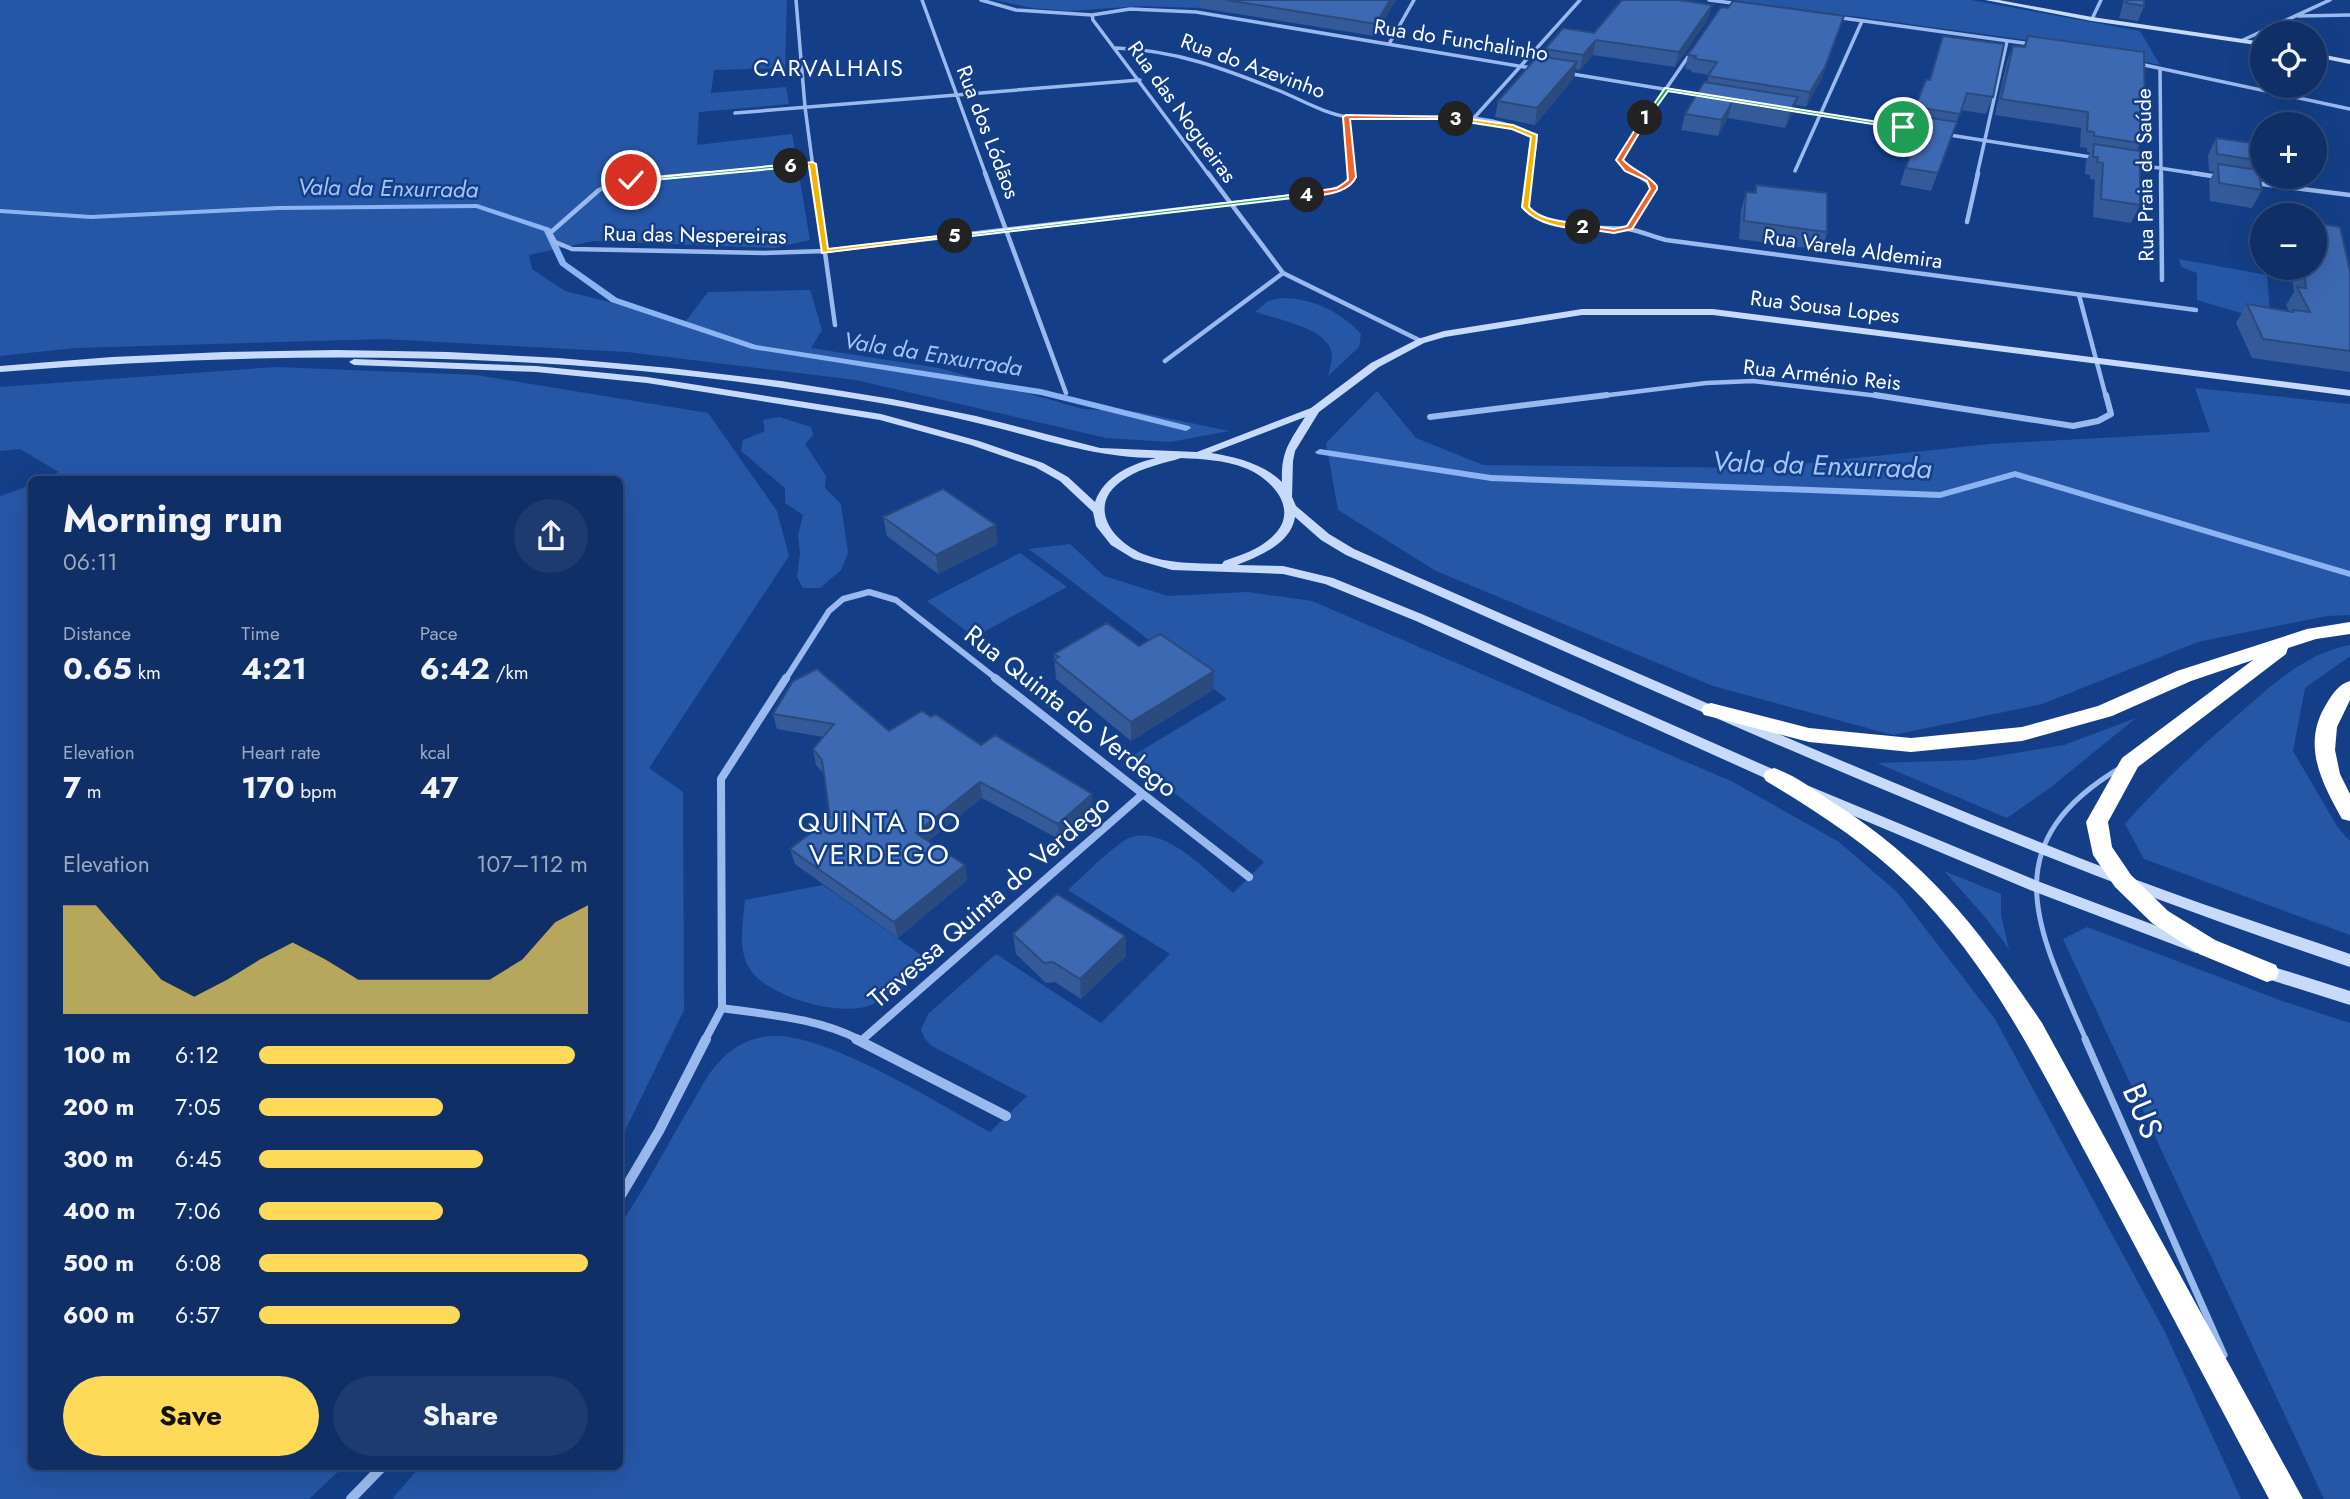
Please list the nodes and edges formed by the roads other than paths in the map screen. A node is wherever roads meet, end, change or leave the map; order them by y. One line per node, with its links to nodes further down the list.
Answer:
1 (796, 0): 35 (street)
2 (922, 0): 33 (street, Rua dos Lódãos)
3 (981, 0): 11 (street, Rua do Funchalinho)
4 (1414, 0): 20 (street)
5 (1580, 0): 27 (street)
6 (1709, 0): 10 (street)
7 (1989, 0): 15 (main road)
8 (2101, 0): 15 (street)
9 (2330, 0): 13 (street)
10 (1753, 6)
11 (1092, 15): 20 (street, Rua do Funchalinho); 23 (street, Rua das Nogueiras)
12 (2350, 15): 13 (street)
13 (2295, 16): 17 (street)
14 (1835, 17): 16 (street)
15 (2092, 19): 17 (main road)
16 (1862, 21): 18 (street); 39 (street)
17 (2243, 40): 19 (main road)
18 (2007, 41): 21 (street); 44 (street)
19 (2250, 41)
20 (1389, 44): 27 (street, Rua do Funchalinho)
21 (2034, 45)
22 (1696, 46): 32 (street)
23 (1116, 48): 31 (street, Rua das Nogueiras); 40 (street, Rua do Azevinho)
24 (2327, 57): 26 (main road)
25 (2123, 61): 28 (street)
26 (2350, 62)
27 (1521, 66): 29 (street, Rua do Funchalinho); 41 (street)
28 (2160, 69): 37 (street); 48 (street, Rua Praia da Saúde)
29 (1547, 70)
30 (1560, 72): 32 (street, Rua do Funchalinho)
31 (1140, 80): 33 (street); 53 (street, Rua das Nogueiras)
32 (1667, 89): 34 (street, Rua do Funchalinho); 56 (street)
33 (956, 93): 35 (street); 55 (street, Rua dos Lódãos)
34 (1718, 98)
35 (805, 107): 38 (street); 47 (street)
36 (1782, 108): 39 (street)
37 (2350, 109)
38 (735, 113)
39 (1821, 114): 42 (street); 49 (street)
40 (1346, 117): 41 (street, Rua do Azevinho); 53 (street, Rua das Nespereiras)
41 (1473, 119): 56 (street, Rua do Azevinho)
42 (1916, 130)
43 (1930, 132): 44 (street)
44 (1985, 140): 45 (street); 54 (street)
45 (2107, 160)
46 (2120, 162): 48 (street)
47 (812, 164): 57 (street); 57 (street, Rua das Nespereiras)
48 (2161, 169): 50 (street); 59 (street, Rua Praia da Saúde)
49 (1796, 171)
50 (2229, 179)
51 (2242, 181): 52 (street)
52 (2350, 195)
53 (1231, 204): 55 (street, Rua das Nespereiras); 58 (street, Rua das Nogueiras)
54 (1967, 222)
55 (1007, 229): 57 (street, Rua das Nespereiras); 68 (street, Rua dos Lódãos)
56 (1625, 229): 60 (street, Rua Varela Aldemira)
57 (825, 251): 62 (street)
58 (1283, 273): 63 (street, Rua das Nogueiras); 65 (street)
59 (2162, 281)
60 (2079, 295): 61 (street, Rua Varela Aldemira); 64 (street)
61 (2196, 310)
62 (835, 325)
63 (1421, 341): 64 (main road, Rua Sousa Lopes); 70 (main road, Rua Sousa Lopes)
64 (2098, 360): 69 (main road, Rua Sousa Lopes); 71 (street, Rua Arménio Reis)
65 (1165, 362)
66 (0, 369): 72 (main road)
67 (0, 377): 75 (main road)
68 (1066, 393)
69 (2350, 393)
70 (1315, 410): 73 (main road, Rua Sousa Lopes); 74 (main road, Rua Sousa Lopes)
71 (1430, 417)
72 (1177, 456): 73 (main road); 75 (main road)
73 (1194, 456): 74 (main road)
74 (1290, 502): 76 (main road); 80 (main road)
75 (1097, 510): 76 (main road)
76 (1209, 567): 82 (main road)
77 (2350, 628): 78 (highway)
78 (2292, 641): 80 (highway); 81 (highway)
79 (2350, 688): 84 (highway)
80 (1711, 710): 85 (main road)
81 (2129, 763): 85 (lane, BUS); 87 (highway)
82 (1774, 776): 88 (main road); 100 (highway)
83 (1143, 794): 86 (street, Rua Quinta do Verdego); 92 (street, Rua Quinta do Verdego); 93 (street, Travessa Quinta do Verdego)
84 (2350, 813)
85 (2043, 849): 87 (main road); 88 (lane, BUS)
86 (1249, 877)
87 (2123, 881): 89 (main road); 90 (highway)
88 (2035, 886): 90 (main road); 96 (lane, BUS)
89 (2350, 961)
90 (2267, 972): 91 (main road)
91 (2350, 998)
92 (722, 1008): 93 (street); 95 (street)
93 (862, 1040): 94 (street)
94 (1006, 1116)
95 (623, 1192)
96 (2225, 1359)
97 (2242, 1397): 100 (lane)
98 (379, 1470): 99 (street)
99 (351, 1499)
100 (2287, 1499)

